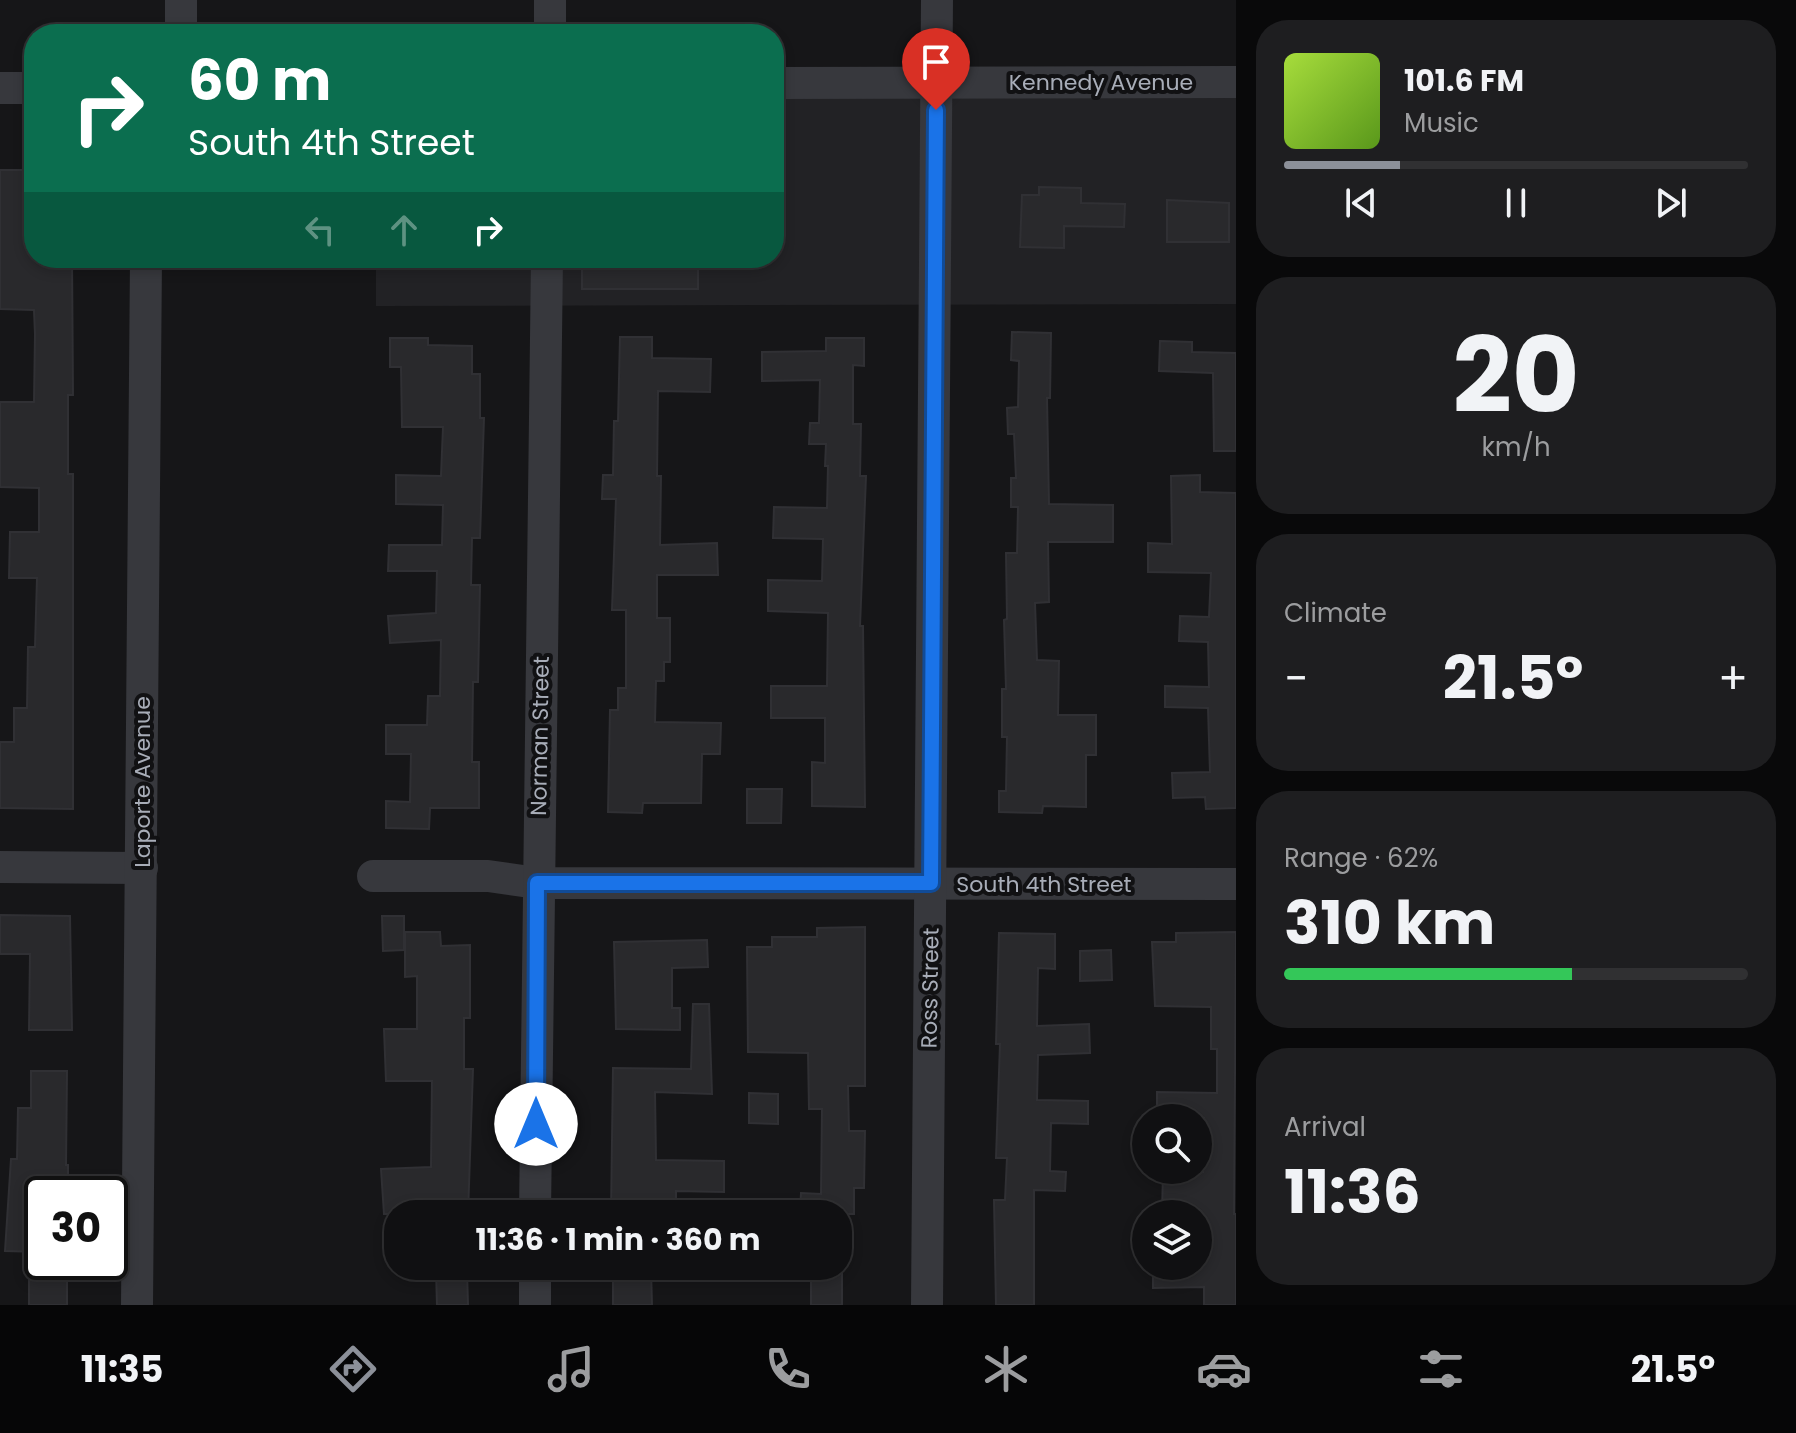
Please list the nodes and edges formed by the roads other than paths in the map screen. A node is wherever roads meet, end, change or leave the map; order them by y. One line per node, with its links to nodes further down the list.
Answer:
1 (181, 0): 4 (street)
2 (550, 0): 5 (street)
3 (937, 0): 6 (street, Ross Street)
4 (181, 24)
5 (550, 24)
6 (937, 82): 7 (street, Kennedy Avenue); 8 (street, Kennedy Avenue); 17 (street, Ross Street)
7 (1236, 82)
8 (784, 83)
9 (0, 88): 10 (street)
10 (24, 88)
11 (146, 268): 14 (street, Laporte Avenue)
12 (547, 268): 16 (street, Norman Street)
13 (0, 867): 14 (street)
14 (142, 868): 21 (street, Laporte Avenue)
15 (373, 876): 16 (street, South 4th Street)
16 (537, 883): 17 (street, South 4th Street); 19 (street, Norman Street)
17 (931, 883): 18 (street, South 4th Street); 23 (street, Ross Street)
18 (1236, 884)
19 (535, 1200)
20 (535, 1280): 22 (street)
21 (137, 1305)
22 (535, 1305)
23 (927, 1305)

